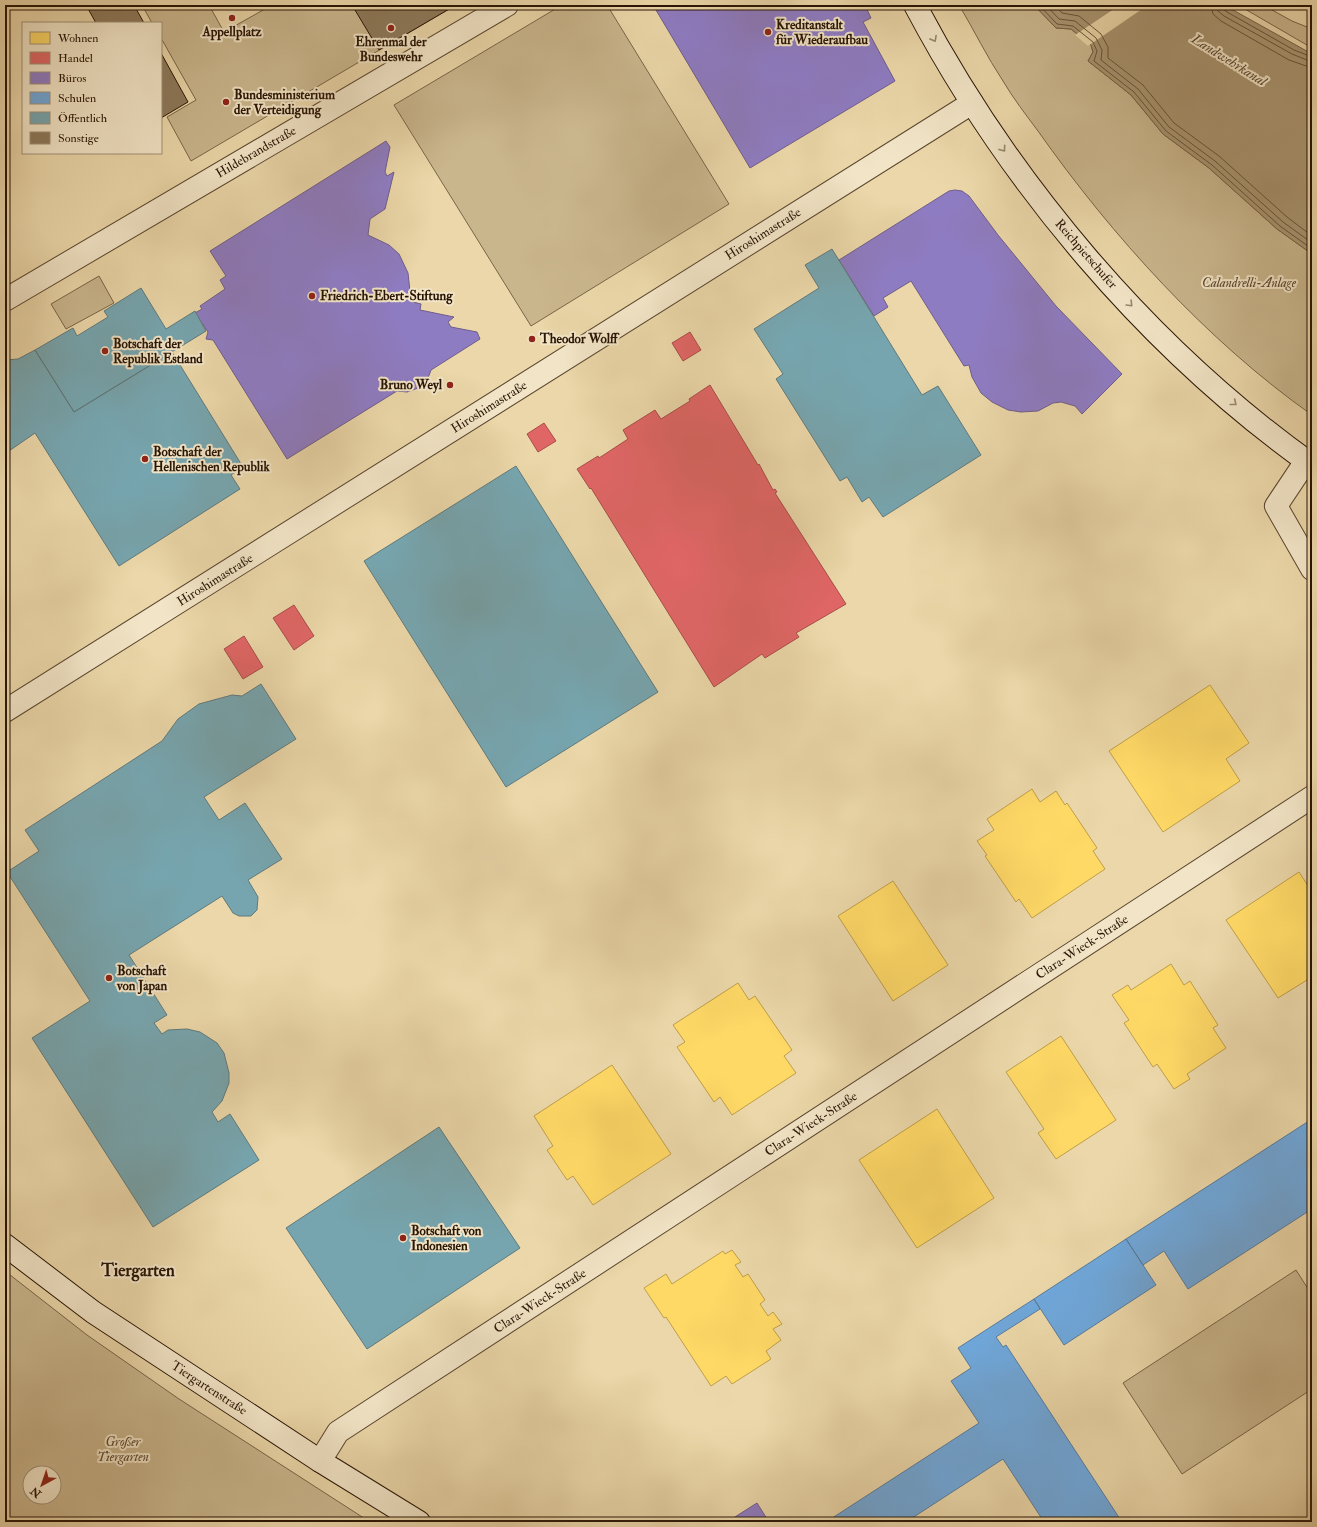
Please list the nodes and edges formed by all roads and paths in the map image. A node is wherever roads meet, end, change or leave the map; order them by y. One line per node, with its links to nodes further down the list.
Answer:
1 (508, 5): 4 (street, Hildebrandstraße)
2 (916, 5): 3 (street, Reichpietschufer, one-way to 3)
3 (972, 103): 5 (street, Reichpietschufer, one-way to 5); 7 (street, Hiroshimastraße)
4 (5, 300)
5 (1309, 463): 6 (street)
6 (1312, 569)
7 (5, 711)
8 (1312, 797): 10 (street, Clara-Wieck-Straße)
9 (5, 1244): 10 (street, Tiergartenstraße)
10 (320, 1461): 11 (street, Tiergartenstraße)
11 (419, 1522)

